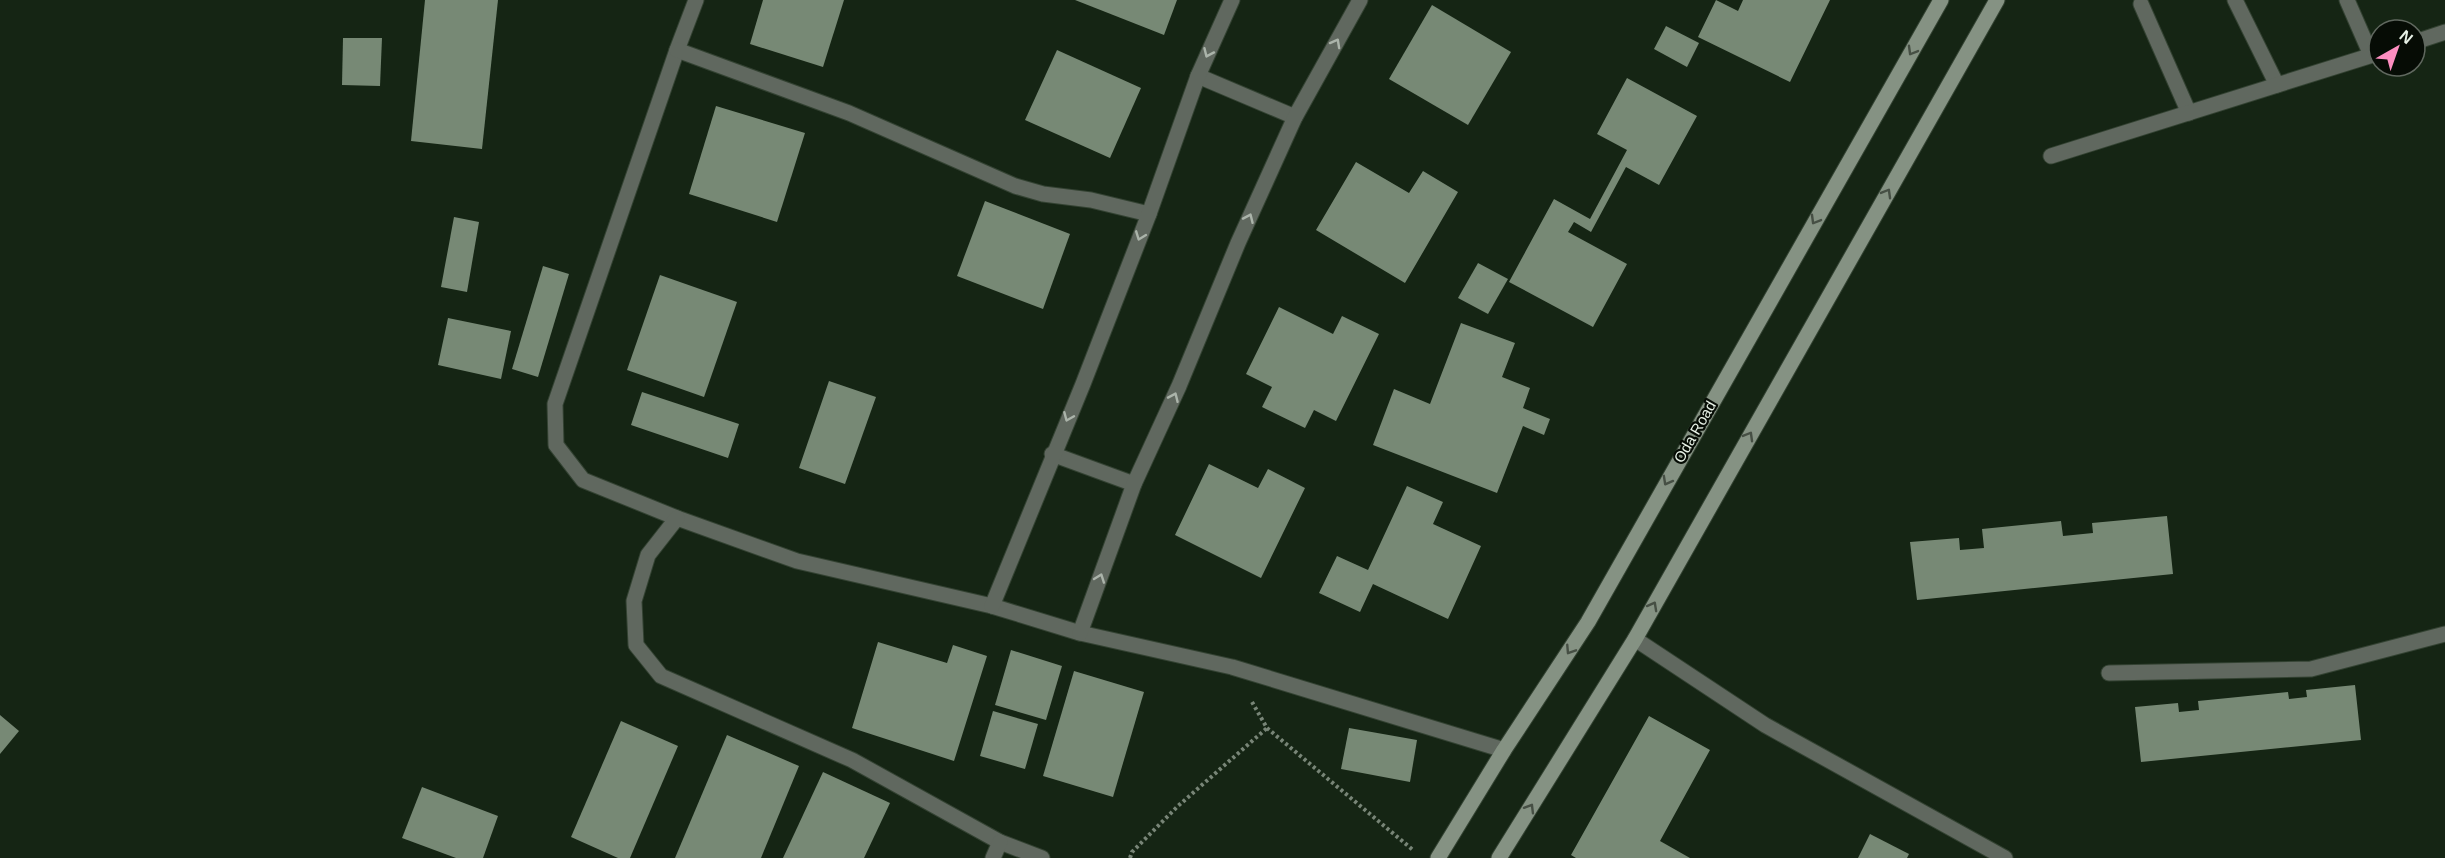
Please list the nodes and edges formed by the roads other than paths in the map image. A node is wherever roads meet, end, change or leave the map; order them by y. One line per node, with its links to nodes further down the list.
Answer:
1 (696, 0): 12 (street)
2 (1232, 0): 14 (street, one-way to 14)
3 (1360, 0): 17 (street, one-way to 3)
4 (1941, 0): 28 (street, Oda Road, one-way to 28)
5 (1997, 0): 26 (street, one-way to 5)
6 (2235, 0): 15 (street)
7 (2347, 0): 11 (street)
8 (2141, 4): 16 (street)
9 (2445, 33): 10 (street)
10 (2427, 38)
11 (2367, 39)
12 (677, 50): 19 (street); 22 (street)
13 (2367, 57): 15 (street)
14 (1198, 76): 17 (street); 19 (street)
15 (2277, 85): 16 (street)
16 (2189, 113): 18 (street)
17 (1295, 117): 21 (street, one-way to 17)
18 (2051, 156)
19 (1149, 213): 20 (street, one-way to 20)
20 (1052, 454): 21 (street); 23 (street)
21 (1134, 484): 24 (street, one-way to 21)
22 (677, 518): 23 (street); 29 (street)
23 (992, 606): 24 (street)
24 (1080, 633): 28 (street)
25 (2445, 634): 27 (street)
26 (1635, 639): 33 (street, one-way to 26); 34 (street)
27 (2109, 673)
28 (1504, 750): 32 (street, Oda Road)
29 (1000, 842): 30 (street); 31 (street)
30 (993, 858)
31 (1042, 858)
32 (1438, 858)
33 (1500, 858)
34 (2005, 858)

